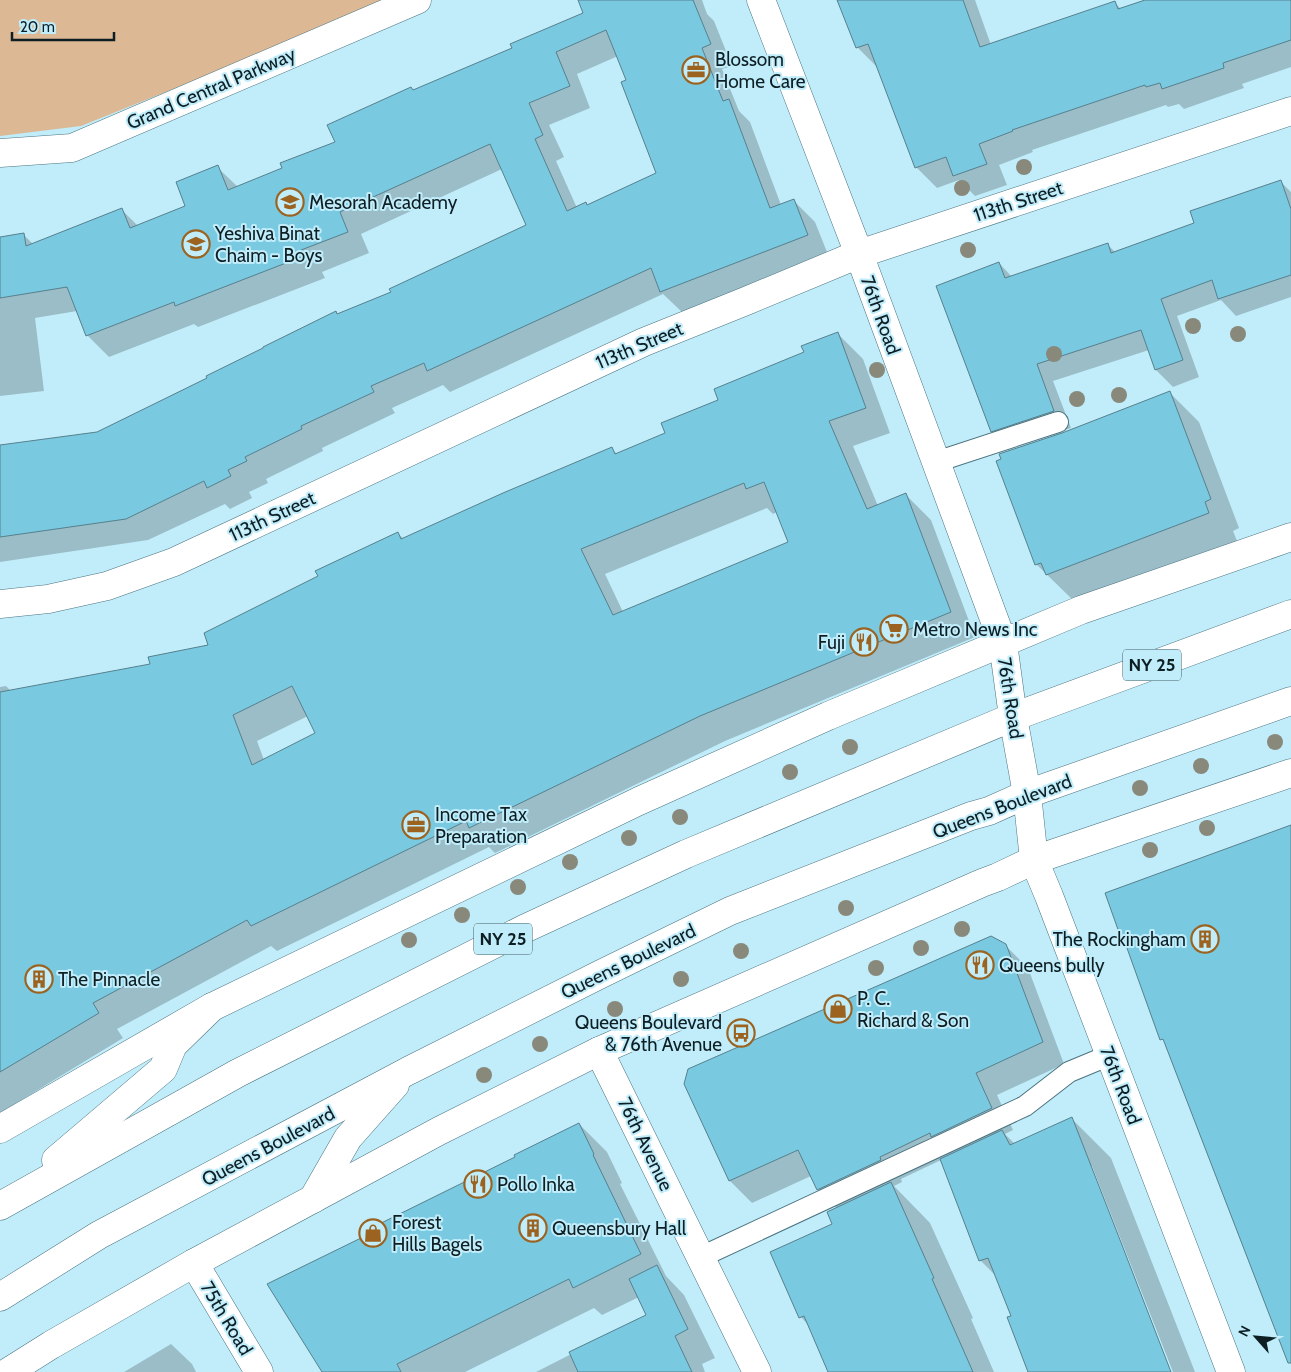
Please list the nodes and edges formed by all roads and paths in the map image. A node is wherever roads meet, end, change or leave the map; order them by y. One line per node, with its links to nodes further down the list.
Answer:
1 (417, 0): 4 (street, Grand Central Parkway)
2 (761, 0): 5 (street, 76th Road)
3 (1291, 111): 5 (street, 113th Street)
4 (0, 153)
5 (859, 254): 7 (street, 76th Road); 9 (street, 113th Street)
6 (1058, 422): 7 (lane)
7 (936, 462): 11 (street, 76th Road)
8 (1291, 537): 11 (street)
9 (0, 604)
10 (1291, 614): 13 (street, NY 25)
11 (1003, 643): 13 (street, 76th Road); 17 (street)
12 (1289, 701): 15 (street, Queens Boulevard)
13 (1013, 717): 15 (street, 76th Road); 23 (street, NY 25)
14 (1291, 773): 16 (street)
15 (1027, 794): 16 (street, 76th Road); 20 (street, Queens Boulevard)
16 (1034, 860): 18 (street); 19 (street, 76th Road)
17 (212, 1007): 21 (street); 23 (street)
18 (599, 1051): 22 (street); 24 (street, 76th Avenue)
19 (1110, 1055): 24 (lane); 30 (street, 76th Road)
20 (408, 1071): 22 (street); 26 (street, Queens Boulevard)
21 (0, 1129)
22 (313, 1199): 25 (street)
23 (5, 1203)
24 (701, 1257): 29 (street, 76th Avenue)
25 (194, 1264): 27 (street); 28 (street, 75th Road)
26 (0, 1297)
27 (8, 1372)
28 (259, 1372)
29 (757, 1372)
30 (1231, 1372)

